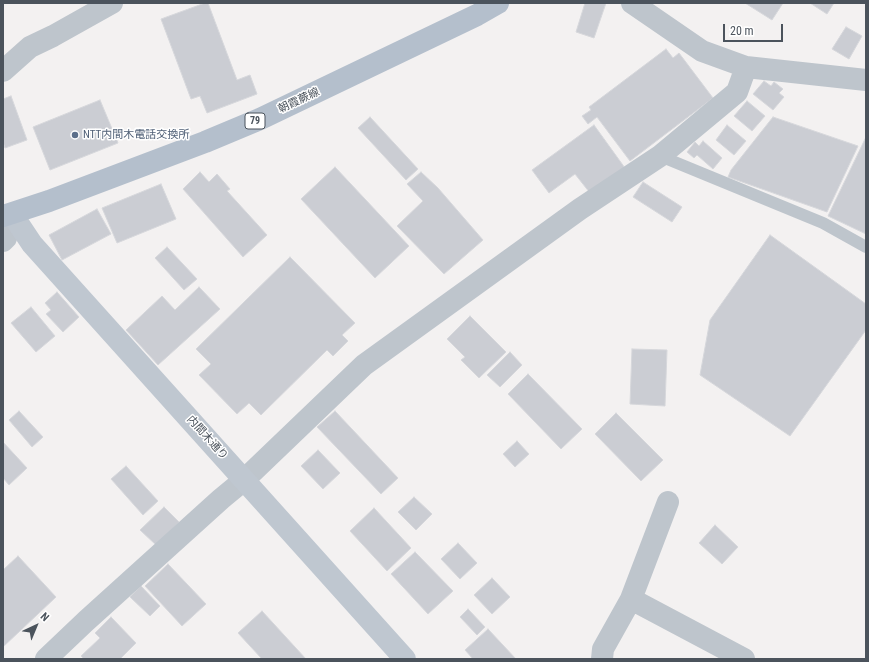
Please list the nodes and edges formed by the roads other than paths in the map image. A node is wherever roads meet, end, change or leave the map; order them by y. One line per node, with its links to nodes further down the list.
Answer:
1 (112, 3): 5 (street)
2 (498, 3): 8 (main road, 朝霞蕨線 / 79)
3 (632, 3): 4 (street)
4 (746, 67): 6 (street); 7 (street)
5 (3, 71)
6 (866, 80)
7 (660, 156): 10 (lane); 11 (street)
8 (7, 215): 9 (street); 11 (street, 内間木通り)
9 (3, 241)
10 (866, 247)
11 (244, 480): 14 (street); 15 (street, 内間木通り)
12 (668, 502): 13 (street)
13 (631, 599): 16 (street); 17 (street)
14 (46, 659)
15 (405, 659)
16 (602, 659)
17 (744, 659)

